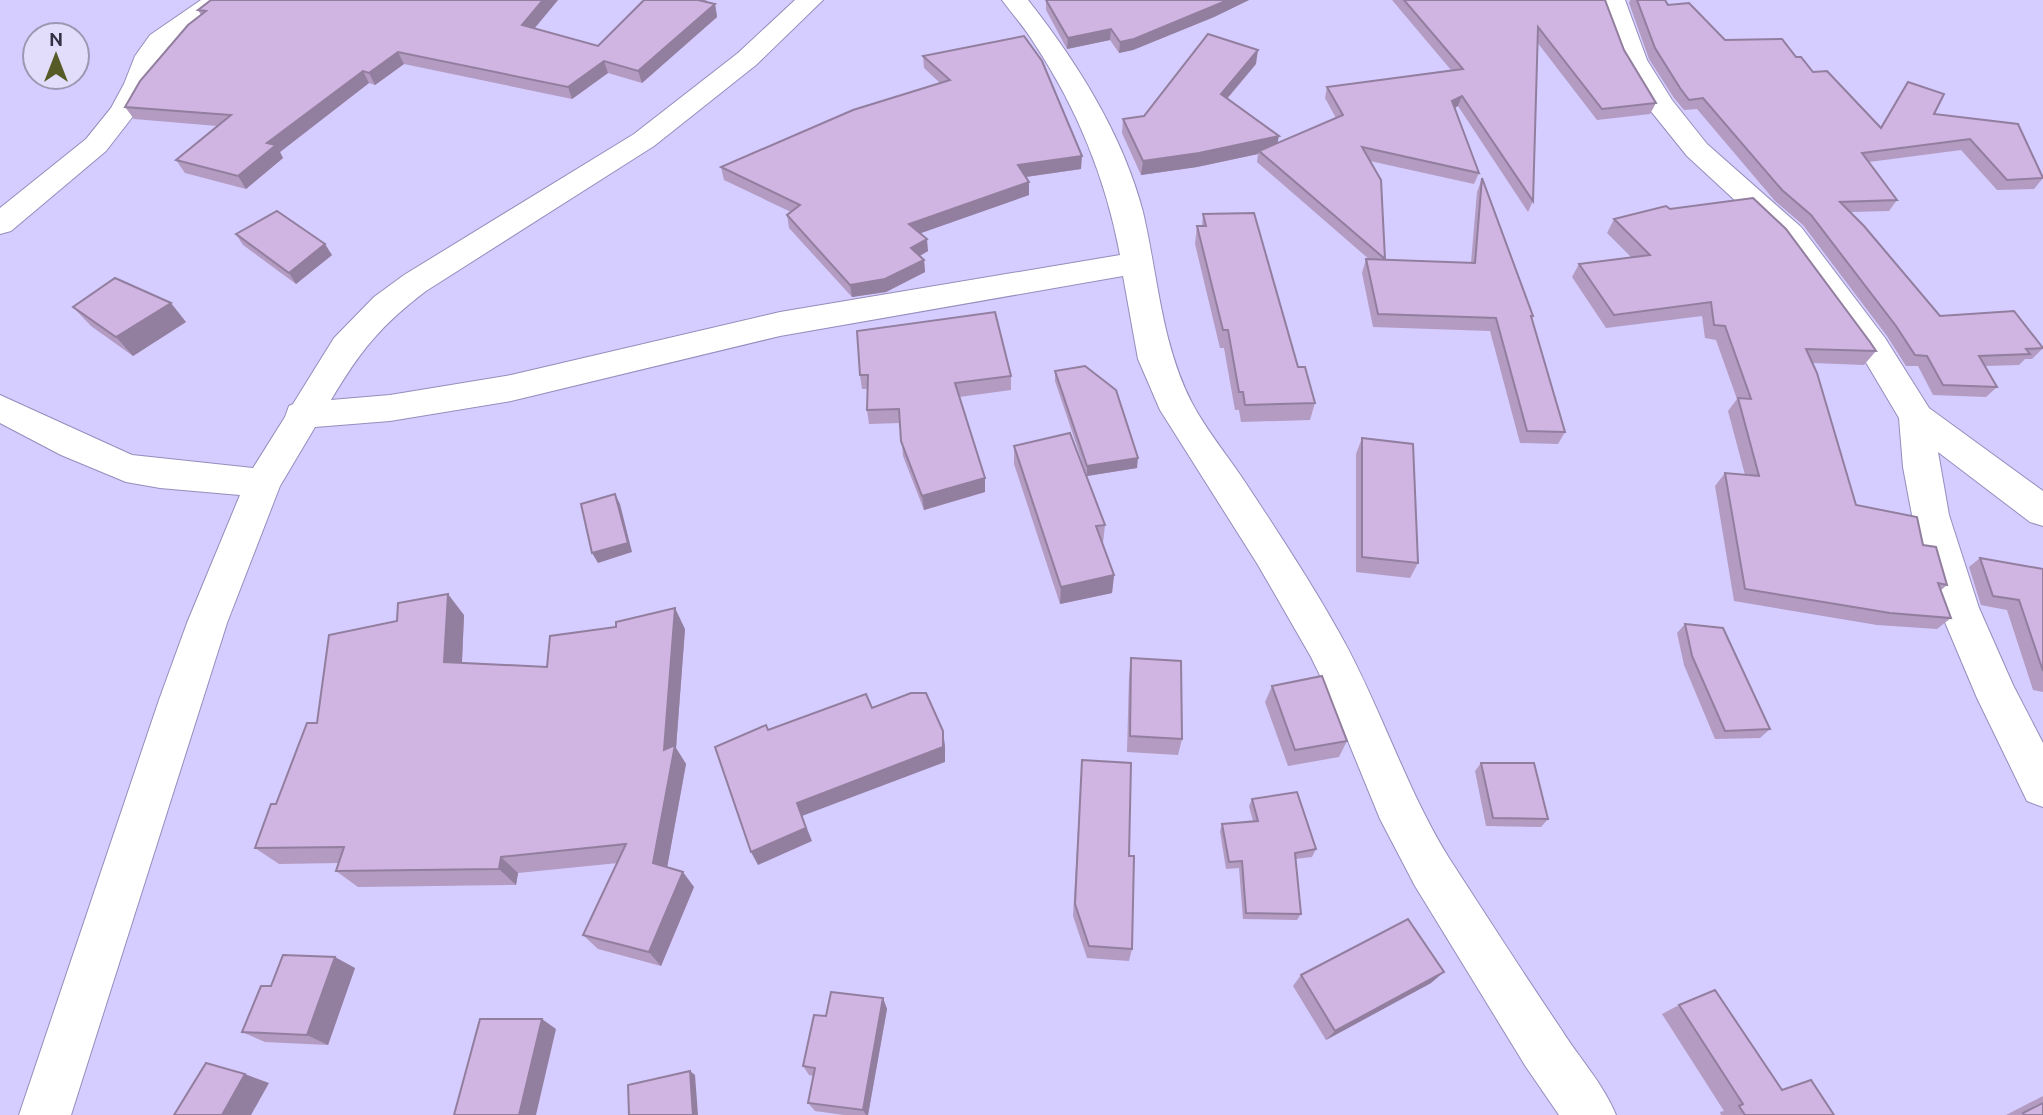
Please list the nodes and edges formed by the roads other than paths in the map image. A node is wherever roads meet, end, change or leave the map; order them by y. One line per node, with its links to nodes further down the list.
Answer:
1 (218, 0): 5 (street)
2 (810, 0): 8 (street)
3 (1015, 0): 6 (street)
4 (1612, 0): 9 (street)
5 (0, 224)
6 (1138, 262): 8 (street); 14 (street)
7 (0, 408): 10 (street)
8 (302, 415): 10 (street)
9 (1917, 417): 11 (street); 12 (street)
10 (263, 483): 13 (street)
11 (2043, 511)
12 (2043, 786)
13 (45, 1115)
14 (1590, 1115)

